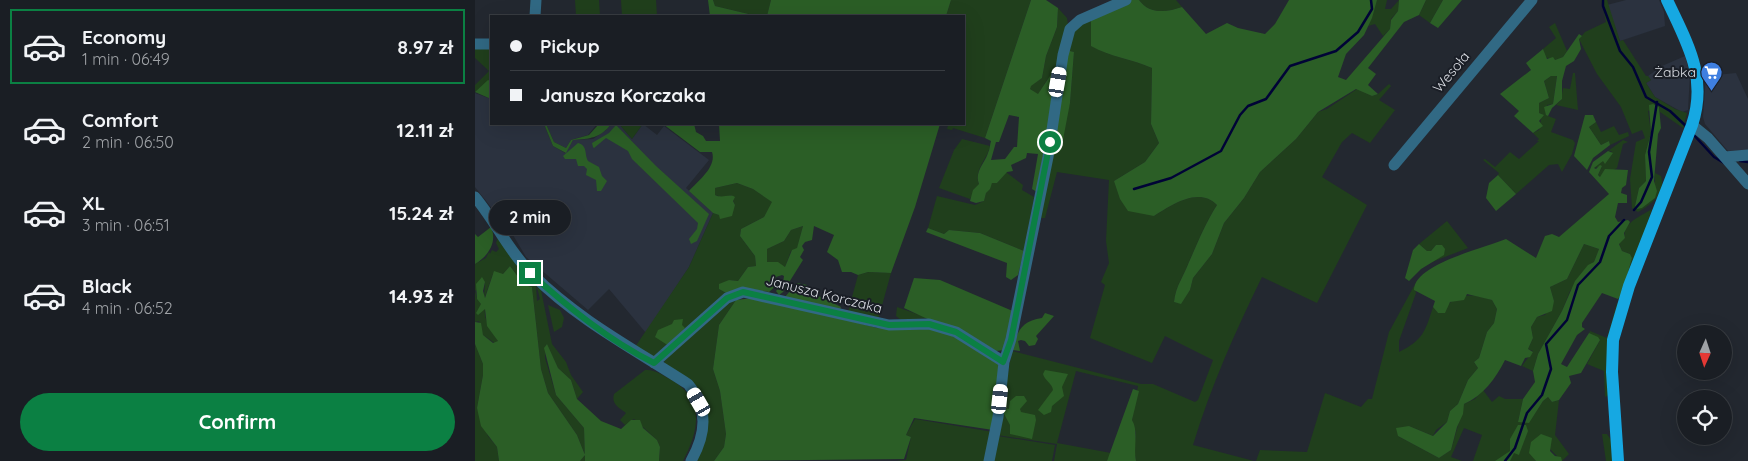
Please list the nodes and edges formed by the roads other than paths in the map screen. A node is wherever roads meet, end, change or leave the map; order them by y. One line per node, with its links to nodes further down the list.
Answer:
1 (536, 0): 5 (street)
2 (1126, 0): 14 (street)
3 (1531, 0): 11 (street, Wesoła)
4 (1667, 0): 8 (main road)
5 (535, 15)
6 (475, 44): 7 (street)
7 (490, 44)
8 (1691, 126): 10 (street); 18 (main road)
9 (1748, 155): 10 (street)
10 (1729, 161): 12 (street)
11 (1394, 165)
12 (1748, 184)
13 (475, 198): 15 (street)
14 (1003, 362): 15 (street, Janusza Korczaka); 17 (street)
15 (654, 363): 16 (street)
16 (691, 461)
17 (989, 461)
18 (1618, 461)

